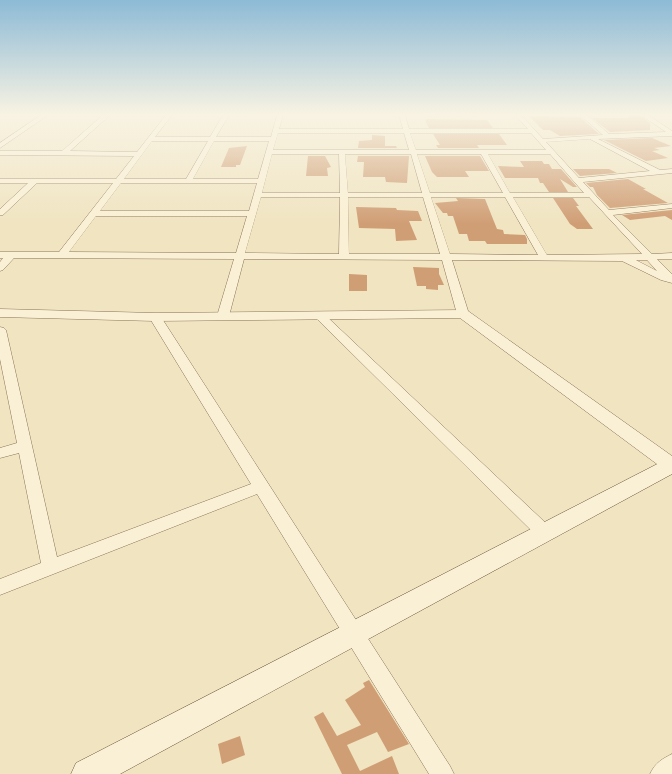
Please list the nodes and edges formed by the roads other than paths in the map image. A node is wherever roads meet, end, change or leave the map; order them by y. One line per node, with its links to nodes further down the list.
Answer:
1 (66, 151): 11 (street)
2 (141, 151): 12 (street)
3 (206, 151): 20 (street)
4 (617, 151): 14 (street)
5 (270, 152): 6 (street); 21 (street)
6 (342, 152): 7 (street); 23 (street)
7 (412, 152): 8 (street); 26 (street)
8 (483, 152): 9 (street); 24 (street)
9 (552, 152): 15 (street)
10 (0, 153): 11 (street)
11 (63, 154): 12 (street)
12 (139, 154): 19 (street)
13 (672, 171): 14 (street)
14 (658, 172): 15 (street); 16 (street)
15 (577, 180): 25 (street)
16 (672, 180)
17 (0, 181): 18 (street)
18 (35, 181): 19 (street); 28 (street)
19 (118, 181): 20 (street); 29 (street)
20 (188, 181): 21 (street)
21 (262, 181): 22 (street)
22 (258, 195): 23 (street); 31 (street)
23 (344, 195): 26 (street); 36 (street)
24 (506, 195): 25 (street); 26 (street); 39 (street)
25 (590, 195): 30 (street)
26 (426, 196): 38 (street)
27 (672, 206): 30 (street)
28 (0, 213)
29 (92, 213): 31 (street); 34 (street)
30 (607, 213): 40 (street)
31 (253, 214): 35 (street)
32 (0, 255): 33 (street)
33 (12, 255): 34 (street); 42 (street)
34 (62, 255): 35 (street)
35 (241, 256): 36 (street); 47 (street)
36 (344, 256): 38 (street)
37 (671, 256): 40 (street)
38 (447, 257): 39 (street); 45 (street)
39 (544, 257): 41 (street)
40 (648, 257): 41 (street); 43 (street)
41 (624, 258): 43 (street)
42 (0, 268)
43 (672, 281)
44 (0, 313): 48 (street)
45 (463, 314): 46 (street); 52 (street)
46 (319, 315): 47 (street); 54 (street)
47 (223, 316): 48 (street)
48 (155, 317): 53 (street)
49 (0, 330): 50 (street)
50 (25, 446): 51 (street); 55 (street)
51 (0, 453)
52 (672, 465): 54 (main road)
53 (261, 486): 55 (street); 57 (street)
54 (544, 532): 57 (main road)
55 (51, 568): 56 (street)
56 (0, 588)
57 (354, 633): 59 (main road); 60 (street)
58 (672, 766): 61 (street)
59 (87, 774)
60 (442, 774)
61 (662, 774)

